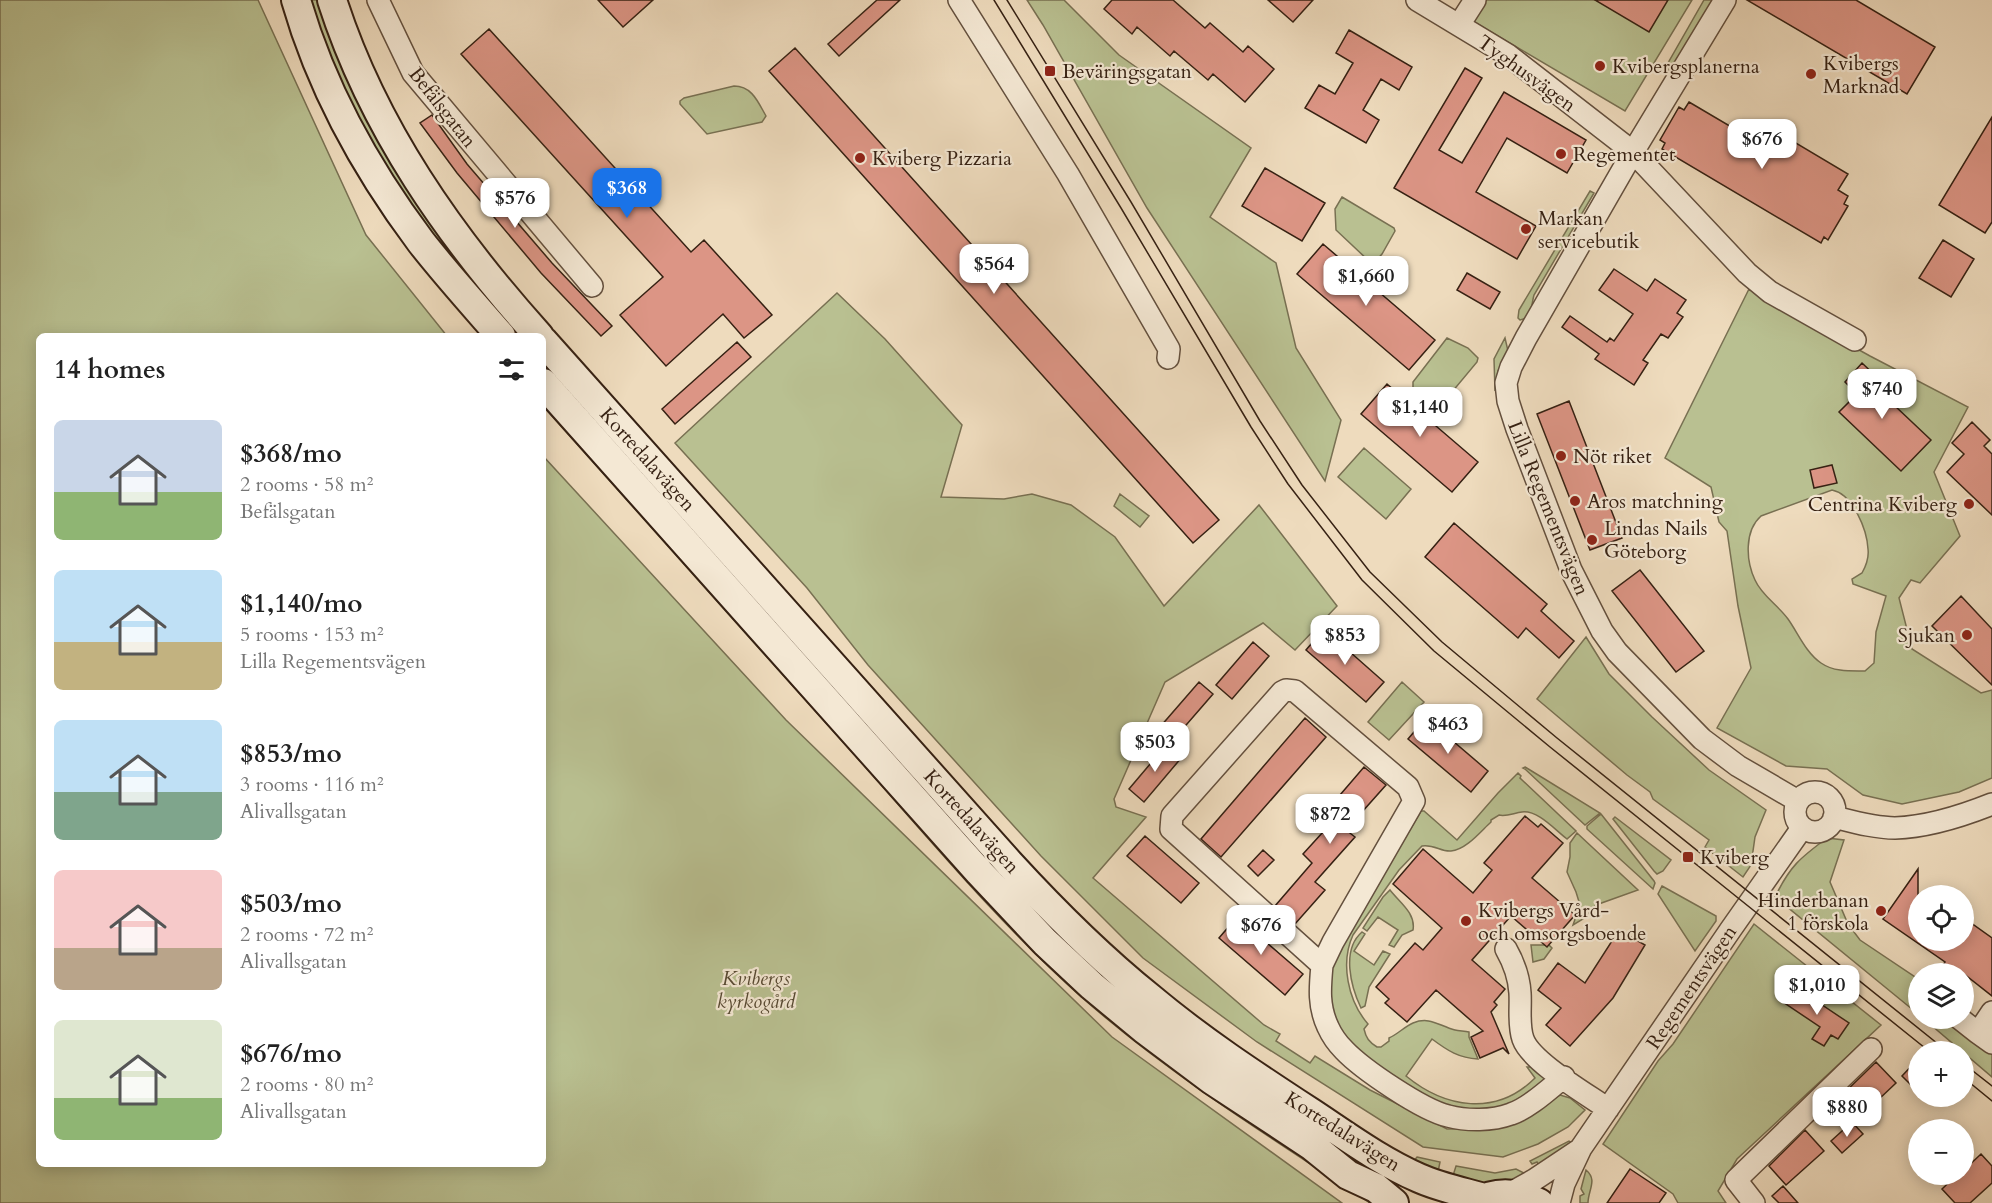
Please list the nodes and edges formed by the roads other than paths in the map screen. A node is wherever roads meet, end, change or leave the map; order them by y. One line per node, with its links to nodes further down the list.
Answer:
1 (296, 0): 11 (main road)
2 (332, 0): 12 (main road)
3 (378, 0): 10 (street, Befälsgatan)
4 (959, 0): 15 (street)
5 (1417, 0): 8 (street, Tyghusvägen)
6 (1474, 0): 8 (street)
7 (1725, 0): 9 (street, Lilla Regementsvägen)
8 (1459, 25): 9 (street, Tyghusvägen)
9 (1633, 152): 13 (street); 17 (street, Lilla Regementsvägen)
10 (592, 286)
11 (498, 333)
12 (536, 333)
13 (1855, 340)
14 (546, 344): 29 (main road, Kortedalavägen)
15 (1168, 358)
16 (546, 386): 30 (main road, Kortedalavägen)
17 (1798, 801): 19 (street); 20 (street)
18 (1992, 804): 19 (street)
19 (1834, 818): 20 (street)
20 (1802, 828): 27 (street, Regementsvägen)
21 (1506, 949): 26 (street)
22 (1322, 965): 22 (street); 26 (street)
23 (1992, 1012): 24 (street)
24 (1985, 1038)
25 (1871, 1050): 33 (street)
26 (1563, 1077): 27 (street)
27 (1608, 1109): 28 (street, Regementsvägen)
28 (1581, 1148): 29 (street, Regementsvägen); 32 (street, Regementsvägen)
29 (1489, 1198): 31 (main road, Kortedalavägen)
30 (1394, 1203)
31 (1539, 1203)
32 (1559, 1203)
33 (1754, 1203)

